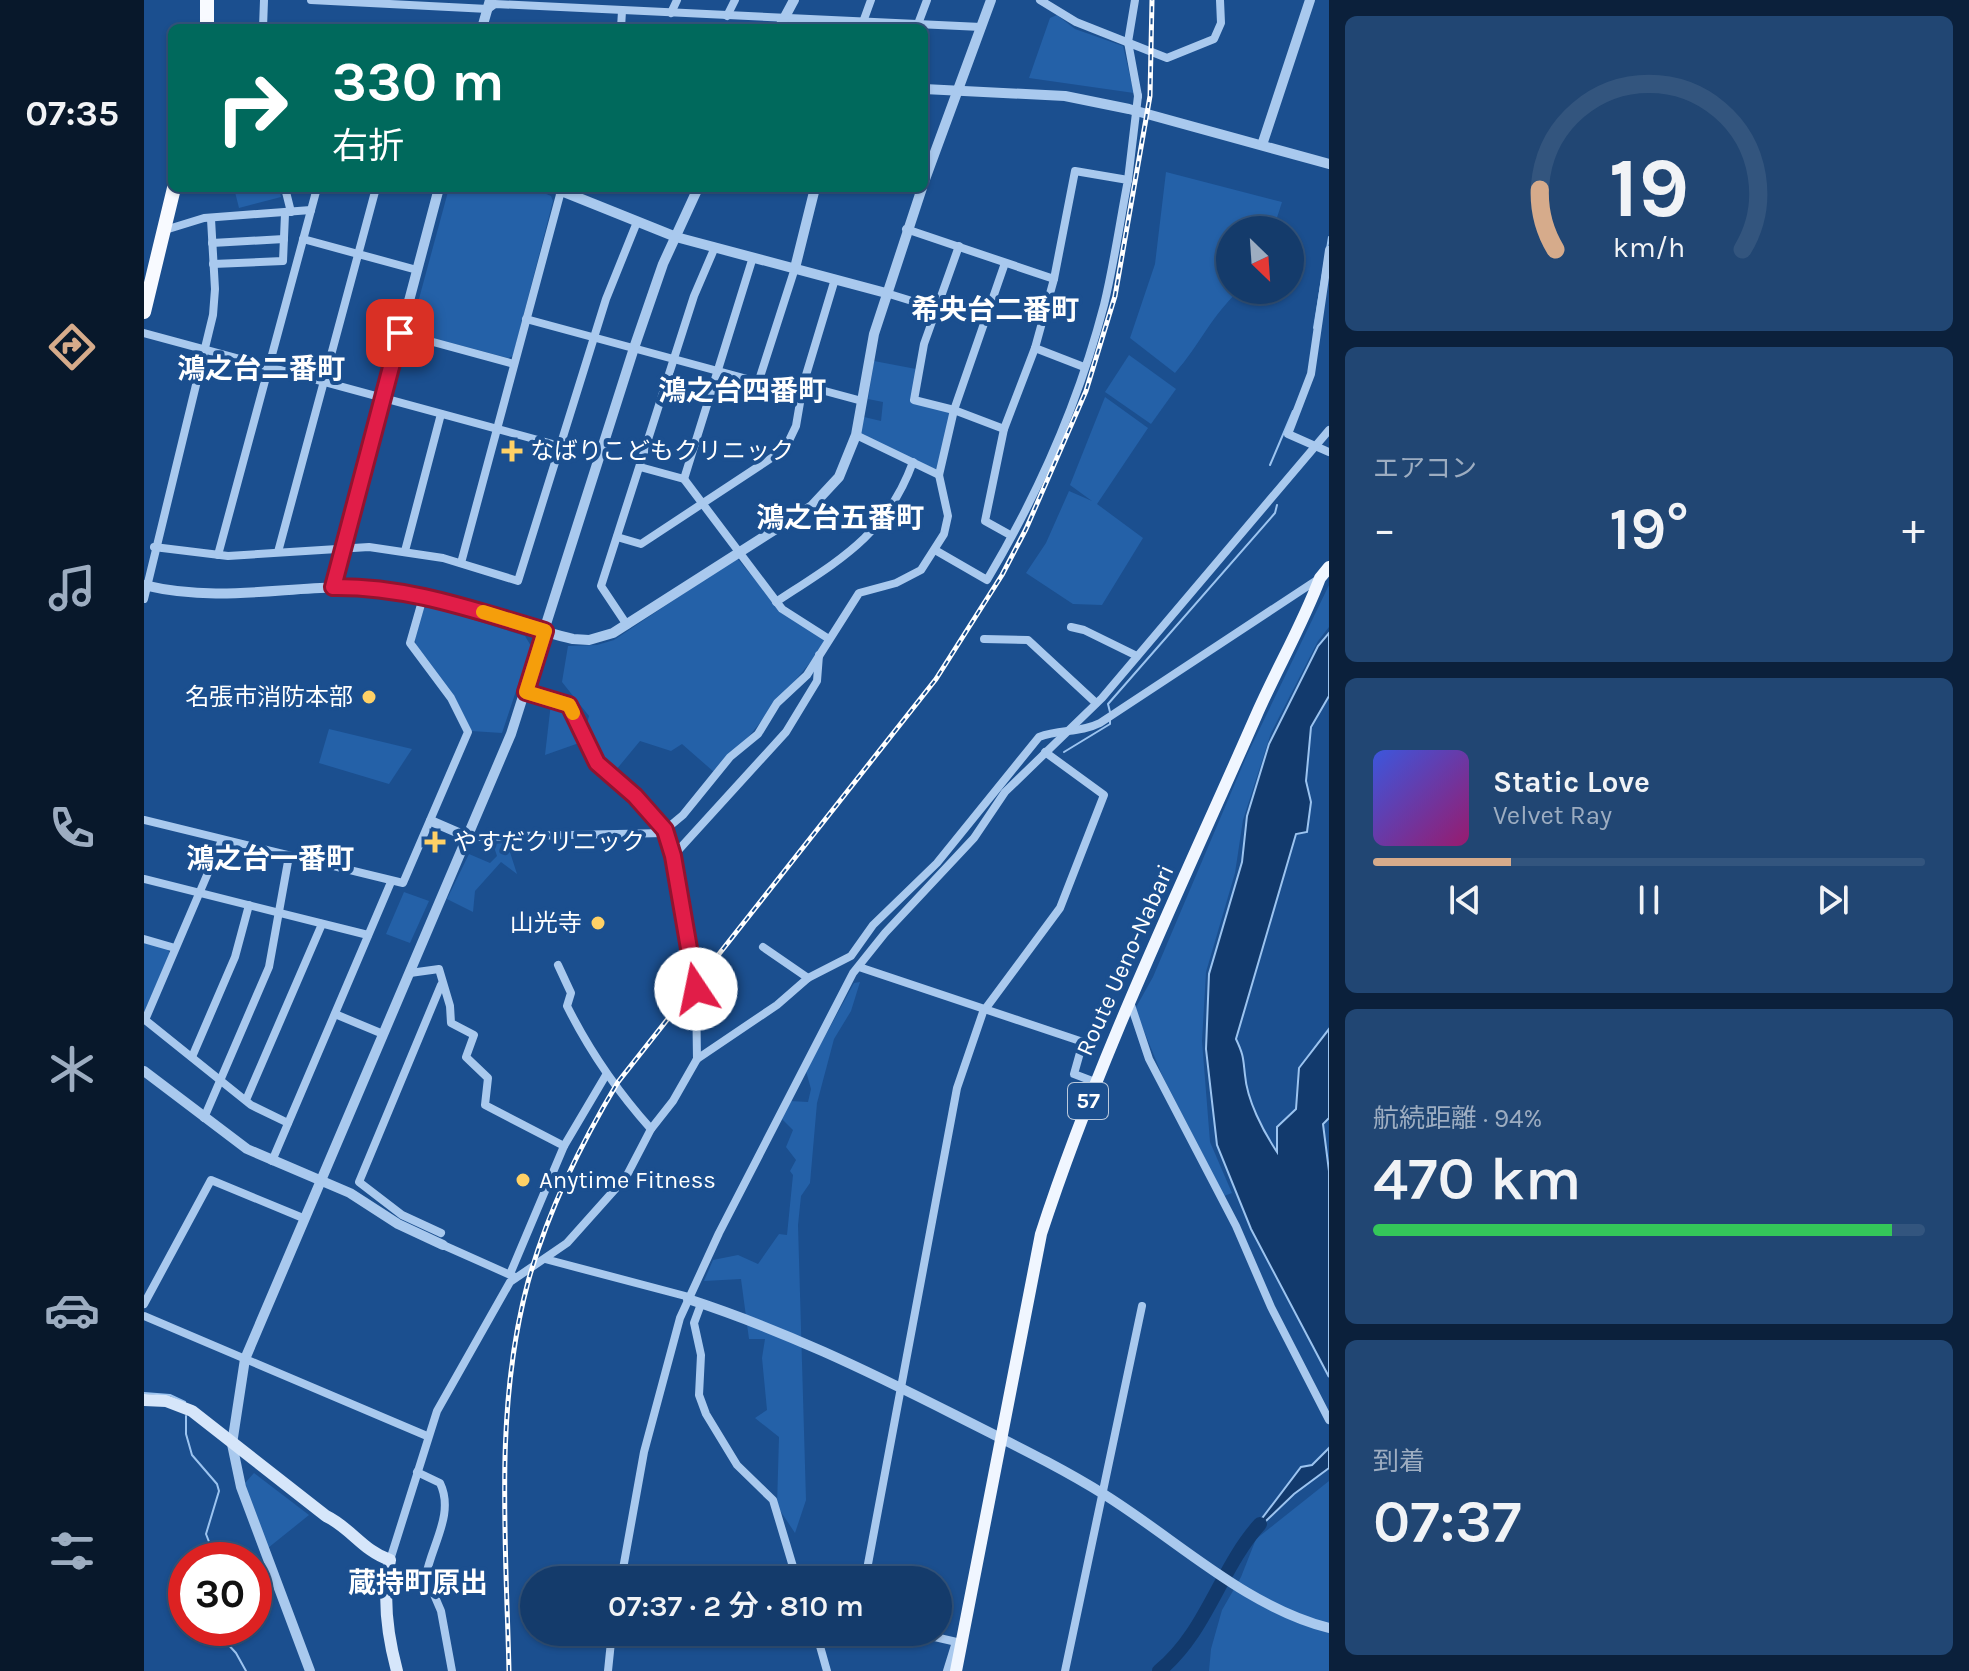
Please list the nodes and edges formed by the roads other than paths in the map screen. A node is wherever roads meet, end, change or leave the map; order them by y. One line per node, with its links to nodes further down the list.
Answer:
1 (207, 0): 22 (highway)
2 (264, 0): 23 (street)
3 (311, 0): 14 (street)
4 (677, 0): 18 (street)
5 (735, 0): 19 (street)
6 (794, 0): 21 (street)
7 (871, 0): 20 (street)
8 (927, 0): 26 (street)
9 (991, 0): 28 (street)
10 (1040, 0): 29 (street)
11 (1135, 0): 29 (street)
12 (1220, 0): 29 (street)
13 (1310, 0): 32 (street)
14 (432, 3): 16 (street)
15 (534, 3): 16 (street); 17 (street)
16 (489, 4): 24 (street)
17 (622, 11): 18 (street); 25 (street)
18 (671, 13): 19 (street)
19 (727, 16): 21 (street)
20 (863, 22): 21 (street); 26 (street)
21 (782, 23)
22 (207, 24)
23 (263, 24)
24 (483, 24)
25 (621, 24)
26 (918, 24)
27 (928, 24): 28 (street)
28 (981, 27): 31 (street)
29 (1128, 42): 35 (street, bridge)
30 (928, 89): 31 (street)
31 (957, 91): 32 (street); 34 (street)
32 (1262, 145): 33 (street)
33 (1329, 164)
34 (928, 169)
35 (1128, 180): 68 (street); 82 (street)
36 (173, 192): 53 (highway)
37 (285, 192): 49 (street)
38 (316, 192): 48 (street)
39 (375, 192): 61 (street)
40 (438, 192): 66 (street)
41 (556, 192): 72 (street)
42 (564, 192): 47 (street)
43 (587, 192): 47 (street)
44 (696, 192): 54 (street)
45 (814, 192): 65 (street)
46 (920, 192): 52 (street)
47 (584, 201): 51 (street)
48 (311, 210): 49 (street); 56 (street)
49 (288, 213): 50 (street); 55 (street)
50 (211, 219): 53 (street); 57 (street)
51 (637, 222): 54 (street); 75 (street)
52 (906, 229): 58 (street); 69 (street)
53 (165, 230): 71 (highway)
54 (676, 237): 59 (street); 76 (street)
55 (284, 239): 57 (street); 64 (street)
56 (303, 239): 61 (street); 81 (street)
57 (212, 243): 64 (street)
58 (959, 246): 63 (street); 70 (street)
59 (715, 247): 62 (street); 79 (street)
60 (1329, 250): 96 (street)
61 (358, 254): 66 (street); 85 (street)
62 (753, 257): 65 (street); 83 (street)
63 (1005, 263): 68 (street); 89 (street)
64 (213, 264): 78 (street)
65 (795, 268): 67 (street); 84 (street)
66 (417, 270): 74 (street)
67 (835, 279): 69 (street); 86 (street)
68 (1054, 279): 77 (street)
69 (886, 293): 70 (street); 88 (street)
70 (938, 309): 89 (street)
71 (144, 312)
72 (526, 319): 75 (street); 80 (street)
73 (144, 333): 78 (street)
74 (400, 333): 80 (street); 87 (street)
75 (595, 337): 76 (street); 95 (street)
76 (634, 348): 79 (street); 122 (street)
77 (1035, 348): 82 (street); 92 (street)
78 (204, 350): 81 (street); 105 (street)
79 (673, 359): 83 (street); 99 (street)
80 (514, 364): 91 (street)
81 (268, 367): 85 (street); 111 (street)
82 (1084, 367): 103 (street)
83 (718, 370): 84 (street); 101 (street)
84 (759, 380): 86 (street)
85 (324, 382): 87 (street); 109 (street)
86 (803, 385): 88 (street); 102 (street)
87 (383, 398): 90 (street); 106 (street)
88 (862, 401): 94 (street)
89 (954, 410): 92 (street); 100 (street)
90 (441, 414): 91 (street); 108 (street)
91 (497, 429): 95 (street); 112 (street)
92 (1004, 429): 103 (street)
93 (1329, 430): 96 (street)
94 (856, 435): 98 (street); 110 (street)
95 (560, 446): 112 (street)
96 (1315, 446): 97 (street); 126 (street)
97 (1329, 452)
98 (913, 462): 100 (street); 119 (street)
99 (640, 467): 101 (street); 104 (street)
100 (939, 475): 107 (street)
101 (684, 479): 102 (street)
102 (702, 504): 104 (street); 110 (street)
103 (1012, 536): 107 (street)
104 (617, 537): 120 (street)
105 (154, 547): 111 (street); 115 (street)
106 (343, 547): 108 (street); 109 (street); 116 (street)
107 (935, 550): 123 (street)
108 (405, 551): 112 (street)
109 (278, 552): 111 (street)
110 (738, 553): 119 (street); 120 (street)
111 (218, 555)
112 (461, 563)
113 (1329, 567): 114 (main road, Route Ueno-Nabari / 57)
114 (1320, 578): 129 (street); 153 (main road, Route Ueno-Nabari / 57)
115 (146, 585): 116 (street); 118 (street)
116 (333, 587): 117 (street)
117 (424, 594): 122 (street); 132 (street)
118 (144, 599)
119 (776, 602): 123 (street)
120 (627, 625): 122 (street)
121 (1071, 627): 126 (street)
122 (545, 631): 127 (street)
123 (829, 639): 125 (street)
124 (984, 639): 128 (street)
125 (819, 655): 133 (street); 137 (street)
126 (1137, 656): 128 (street)
127 (526, 692): 133 (street); 134 (street)
128 (1096, 703): 129 (street)
129 (1070, 730): 130 (street); 151 (street)
130 (1045, 752): 149 (street); 154 (street)
131 (144, 820): 135 (street)
132 (431, 821): 134 (street); 139 (street)
133 (665, 832): 134 (street); 137 (street)
134 (468, 837): 150 (street)
135 (222, 840): 136 (street); 140 (street)
136 (289, 856): 139 (street); 142 (street)
137 (673, 856): 159 (street)
138 (144, 879): 140 (street)
139 (391, 882): 144 (street)
140 (200, 893): 141 (street); 147 (street)
141 (249, 905): 142 (street); 158 (street)
142 (278, 913): 143 (street); 162 (street)
143 (322, 924): 144 (street); 164 (street)
144 (368, 935): 155 (street)
145 (144, 939): 147 (street)
146 (763, 947): 151 (street)
147 (175, 948): 156 (street)
148 (558, 965): 161 (street)
149 (859, 967): 154 (street); 176 (street)
150 (410, 973): 152 (street); 157 (street)
151 (808, 978): 159 (street)
152 (441, 985): 168 (street); 172 (street)
153 (1130, 1001): 163 (main road, Route Ueno-Nabari / 57); 184 (street)
154 (983, 1012): 163 (street); 182 (street)
155 (335, 1014): 157 (street); 166 (street)
156 (144, 1019): 158 (street)
157 (383, 1034): 170 (street)
158 (192, 1057): 162 (street)
159 (697, 1059): 167 (street)
160 (144, 1071): 165 (street)
161 (606, 1075): 167 (street); 168 (street)
162 (221, 1080): 164 (street); 165 (street)
163 (1095, 1082): 186 (main road, Route Ueno-Nabari / 57)
164 (246, 1100): 166 (street)
165 (204, 1118): 169 (street)
166 (288, 1123): 169 (street)
167 (651, 1129): 174 (street)
168 (564, 1146): 175 (street)
169 (272, 1161): 170 (street)
170 (320, 1180): 171 (street); 173 (street)
171 (303, 1218): 177 (street); 181 (street)
172 (441, 1233)
173 (443, 1245): 175 (street)
174 (545, 1259): 175 (street); 176 (street)
175 (513, 1276): 185 (street)
176 (688, 1298): 178 (street); 191 (street)
177 (144, 1304)
178 (701, 1304): 182 (street); 192 (street)
179 (1142, 1306): 189 (street)
180 (144, 1316): 181 (street)
181 (245, 1359): 185 (street); 187 (street)
182 (901, 1388): 186 (street); 193 (street)
183 (144, 1400): 187 (main road)
184 (1329, 1420)
185 (427, 1436): 188 (street)
186 (1003, 1439): 189 (street); 196 (main road, Route Ueno-Nabari / 57)
187 (232, 1444): 190 (main road); 199 (street)
188 (417, 1472): 190 (street); 201 (street)
189 (1105, 1495): 194 (street); 206 (street)
190 (390, 1560): 200 (main road)
191 (624, 1566)
192 (793, 1566)
193 (868, 1566)
194 (1329, 1628)
195 (952, 1640): 196 (street)
196 (959, 1642): 204 (street); 205 (main road, Route Ueno-Nabari / 57)
197 (611, 1646): 202 (street)
198 (820, 1646): 203 (street)
199 (310, 1671)
200 (397, 1671)
201 (452, 1671)
202 (608, 1671)
203 (827, 1671)
204 (947, 1671)
205 (956, 1671)
206 (1065, 1671)

